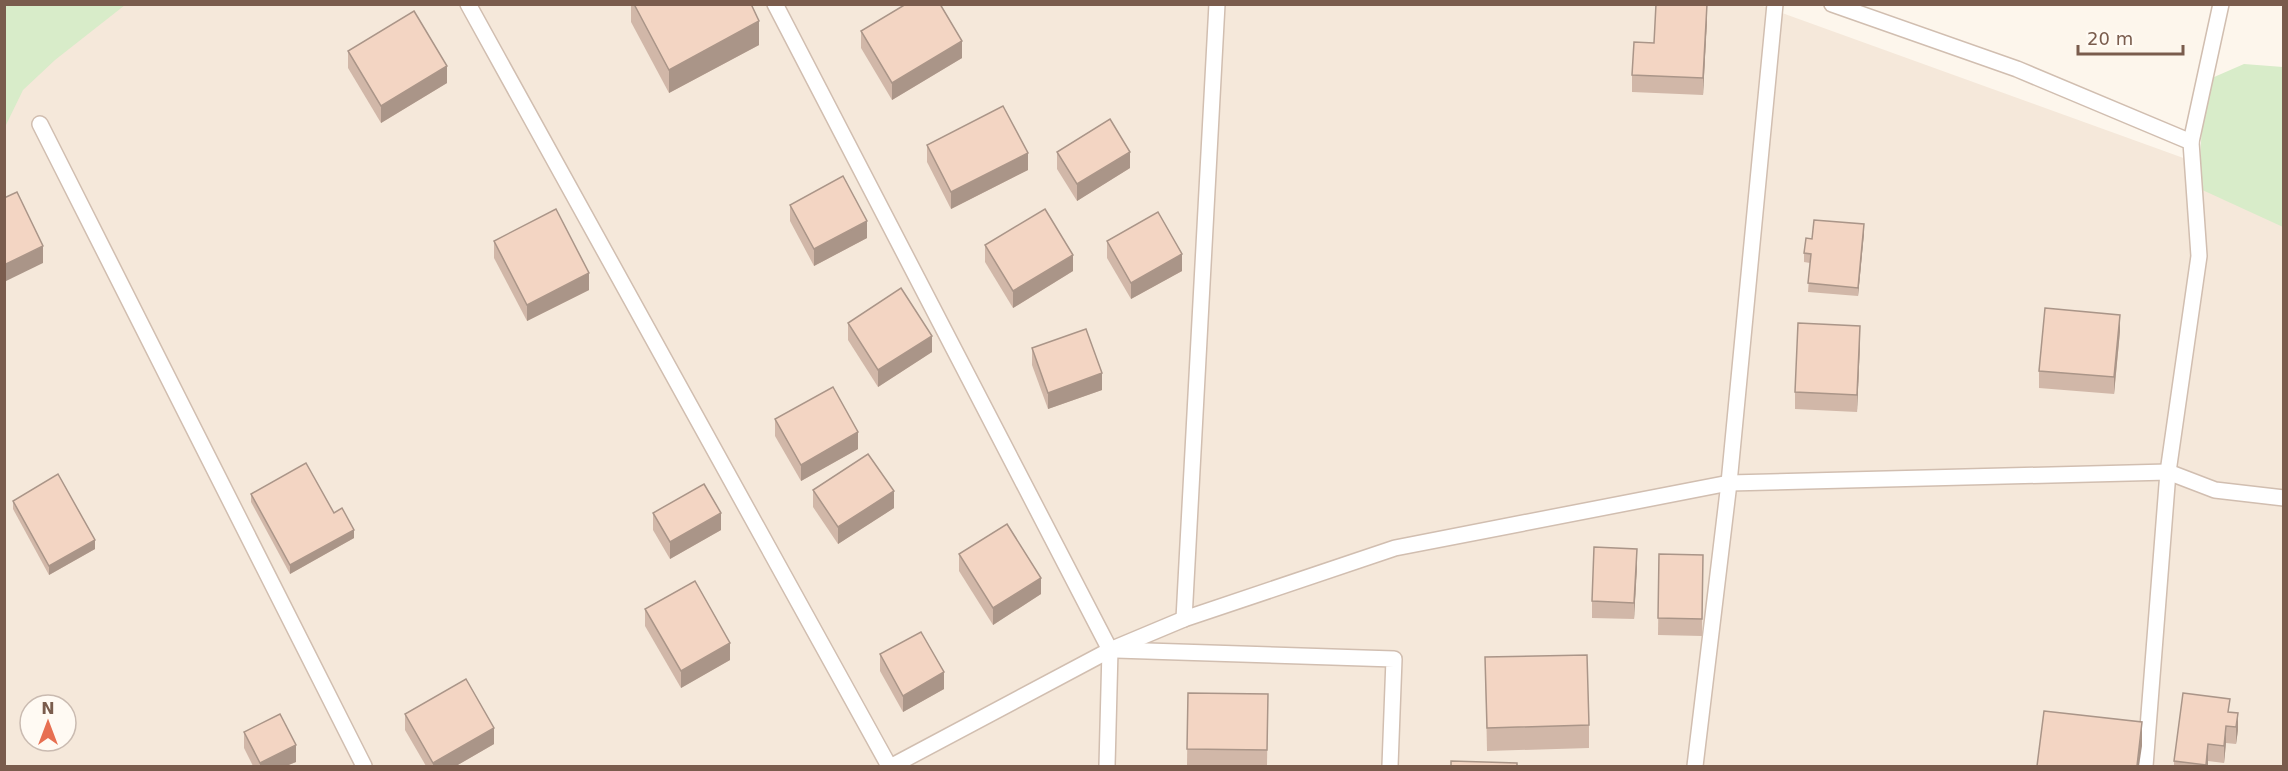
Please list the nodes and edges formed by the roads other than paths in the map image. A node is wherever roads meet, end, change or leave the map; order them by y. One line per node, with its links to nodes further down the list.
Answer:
1 (468, 4): 15 (lane)
2 (775, 4): 13 (lane)
3 (1217, 4): 12 (lane)
4 (1775, 4): 10 (lane)
5 (1832, 4): 8 (lane)
6 (2222, 4): 8 (lane)
7 (40, 124): 14 (lane)
8 (2191, 142): 9 (lane)
9 (2168, 472): 10 (lane); 11 (lane); 19 (lane)
10 (1729, 483): 12 (lane); 18 (lane)
11 (2283, 498)
12 (1184, 619): 13 (lane)
13 (1110, 650): 15 (lane); 16 (lane); 17 (lane)
14 (364, 766)
15 (890, 766)
16 (1107, 766)
17 (1390, 766)
18 (1695, 766)
19 (2145, 766)

